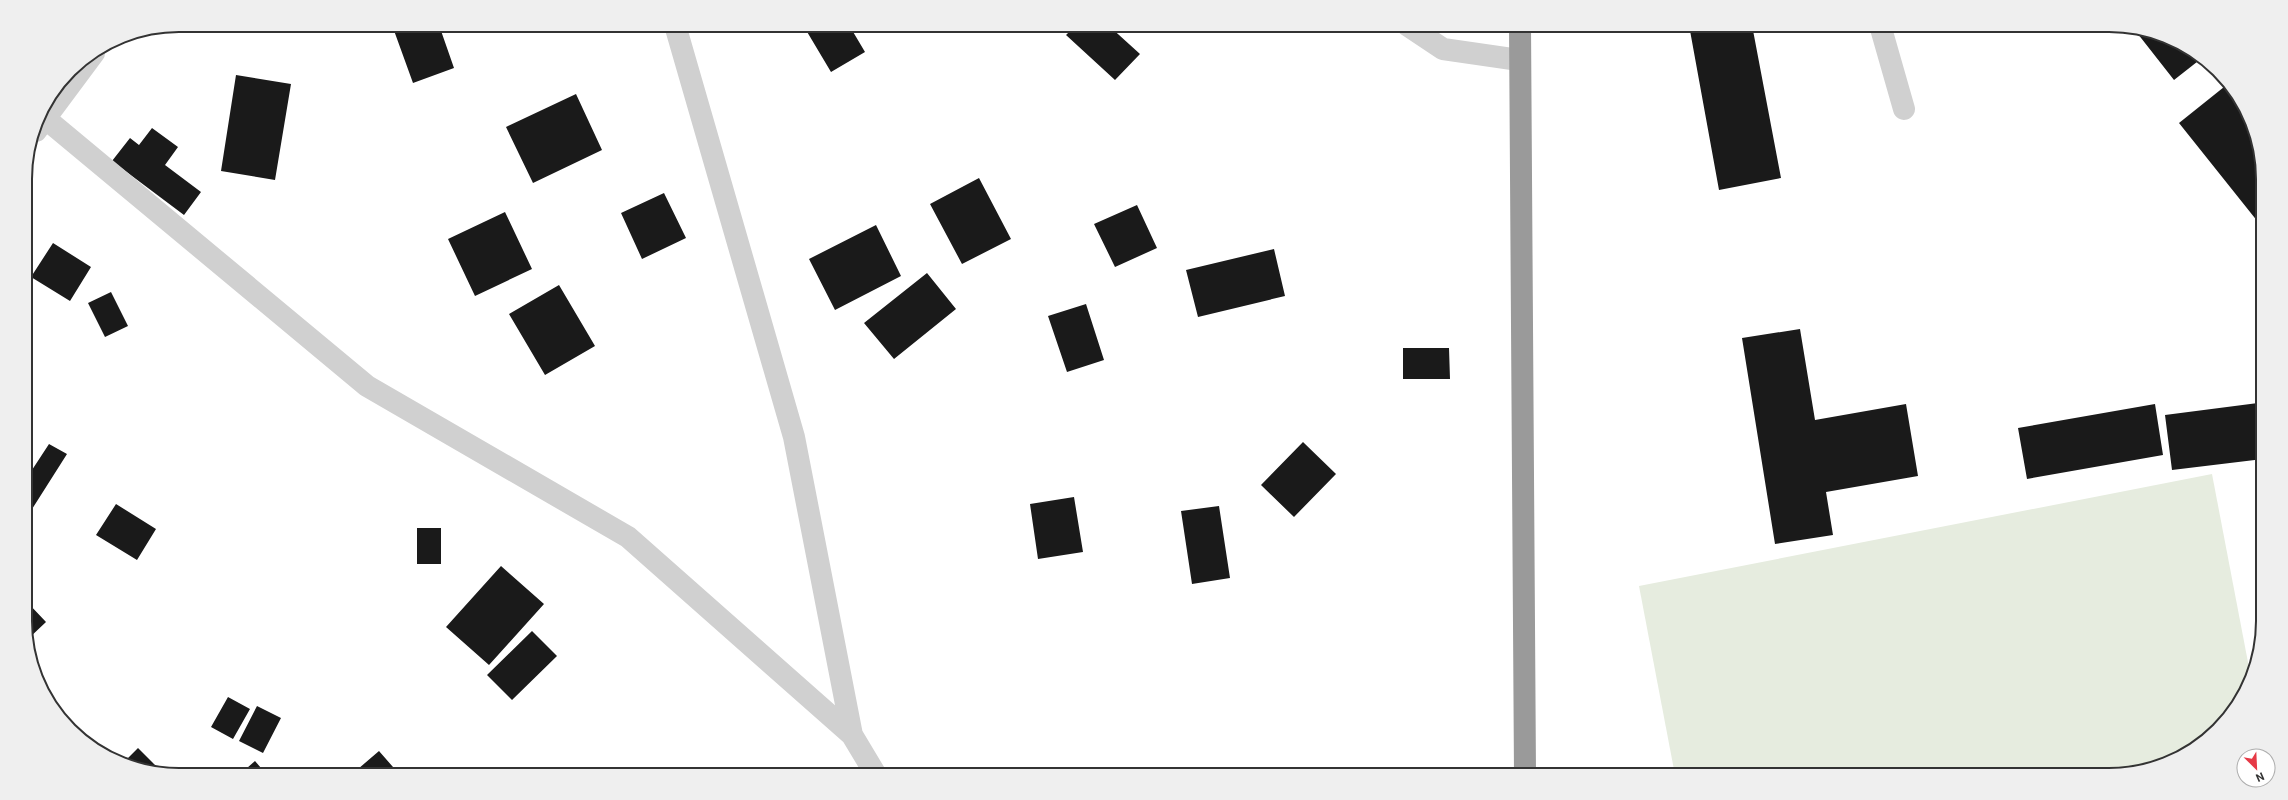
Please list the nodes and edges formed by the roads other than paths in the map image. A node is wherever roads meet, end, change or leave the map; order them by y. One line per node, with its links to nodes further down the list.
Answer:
1 (677, 32): 10 (street)
2 (1418, 32): 5 (street)
3 (1520, 32): 5 (highway)
4 (1882, 32): 8 (street)
5 (1519, 60): 12 (highway)
6 (81, 70): 7 (street)
7 (49, 110)
8 (1904, 110)
9 (43, 123): 10 (street)
10 (852, 735): 11 (street)
11 (872, 768)
12 (1524, 768)

